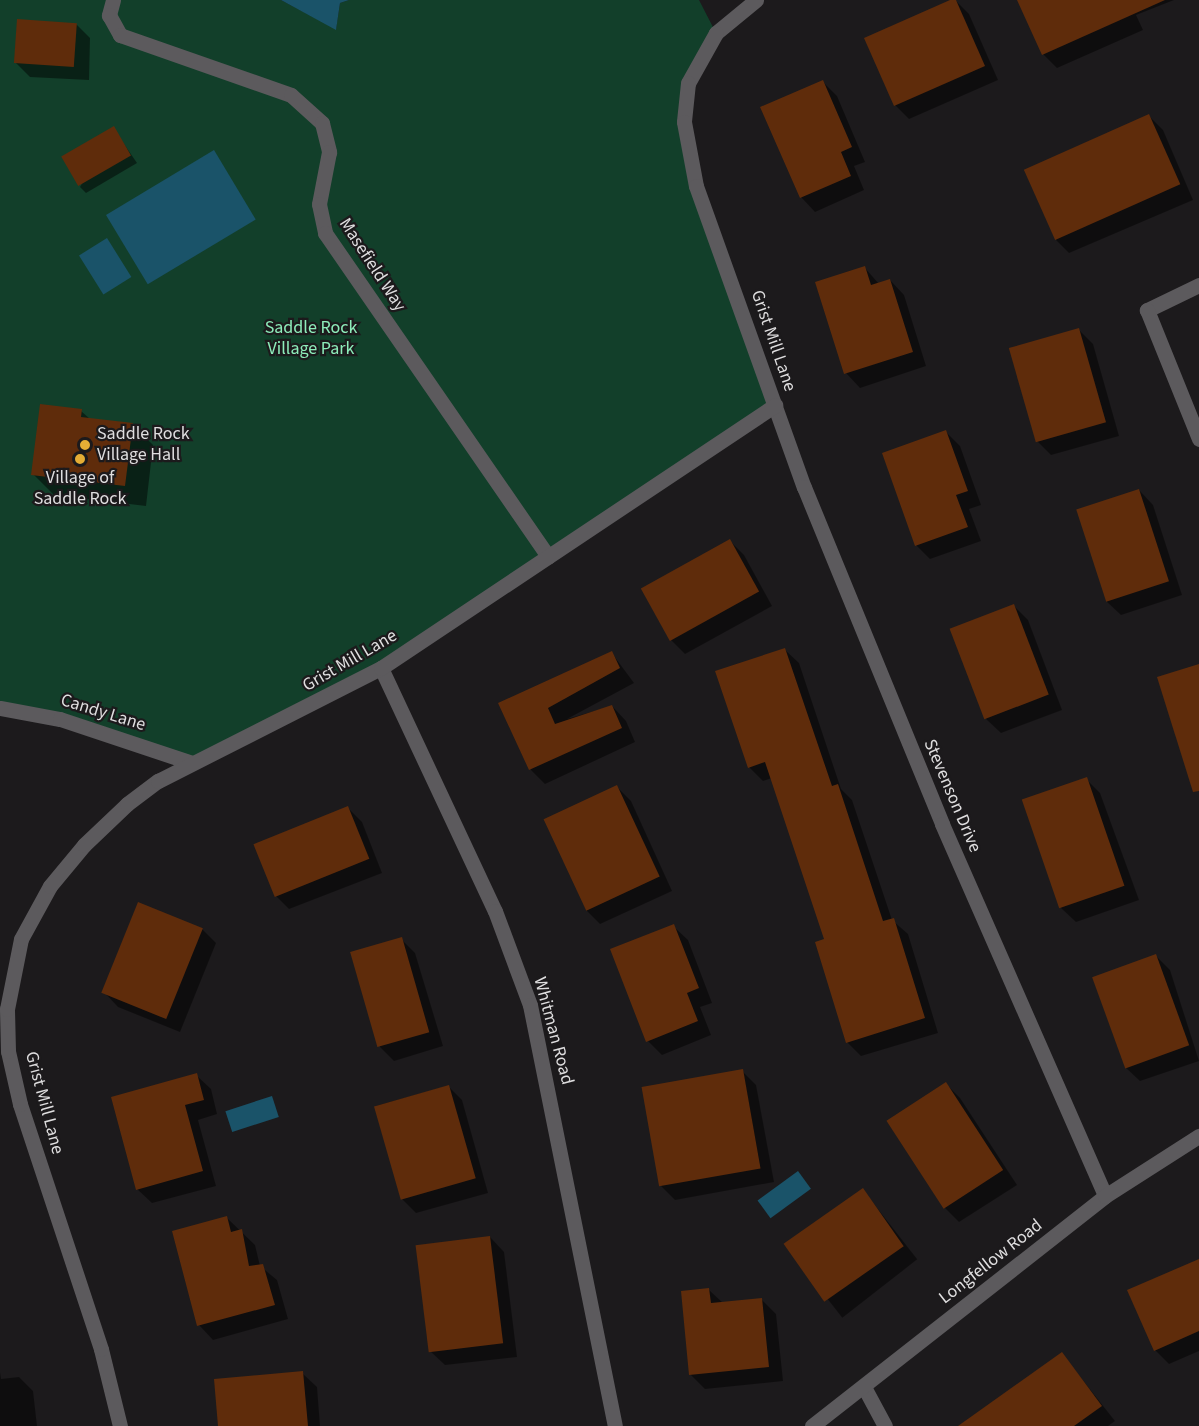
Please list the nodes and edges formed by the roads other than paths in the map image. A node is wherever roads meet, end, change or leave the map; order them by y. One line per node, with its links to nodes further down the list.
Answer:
1 (756, 0): 4 (street, Grist Mill Lane)
2 (111, 8): 6 (street, Masefield Way)
3 (1199, 285): 5 (street)
4 (775, 405): 6 (street, Grist Mill Lane); 11 (street, Stevenson Drive)
5 (1199, 439)
6 (548, 556): 7 (street, Grist Mill Lane)
7 (381, 668): 9 (street, Grist Mill Lane); 14 (street, Whitman Road)
8 (0, 708): 9 (street, Candy Lane)
9 (192, 763): 13 (street, Grist Mill Lane)
10 (1199, 1136): 11 (street, Longfellow Road)
11 (1105, 1196): 12 (street, Longfellow Road)
12 (864, 1387): 15 (street, Longfellow Road); 16 (street)
13 (120, 1426)
14 (615, 1426)
15 (812, 1426)
16 (885, 1426)

